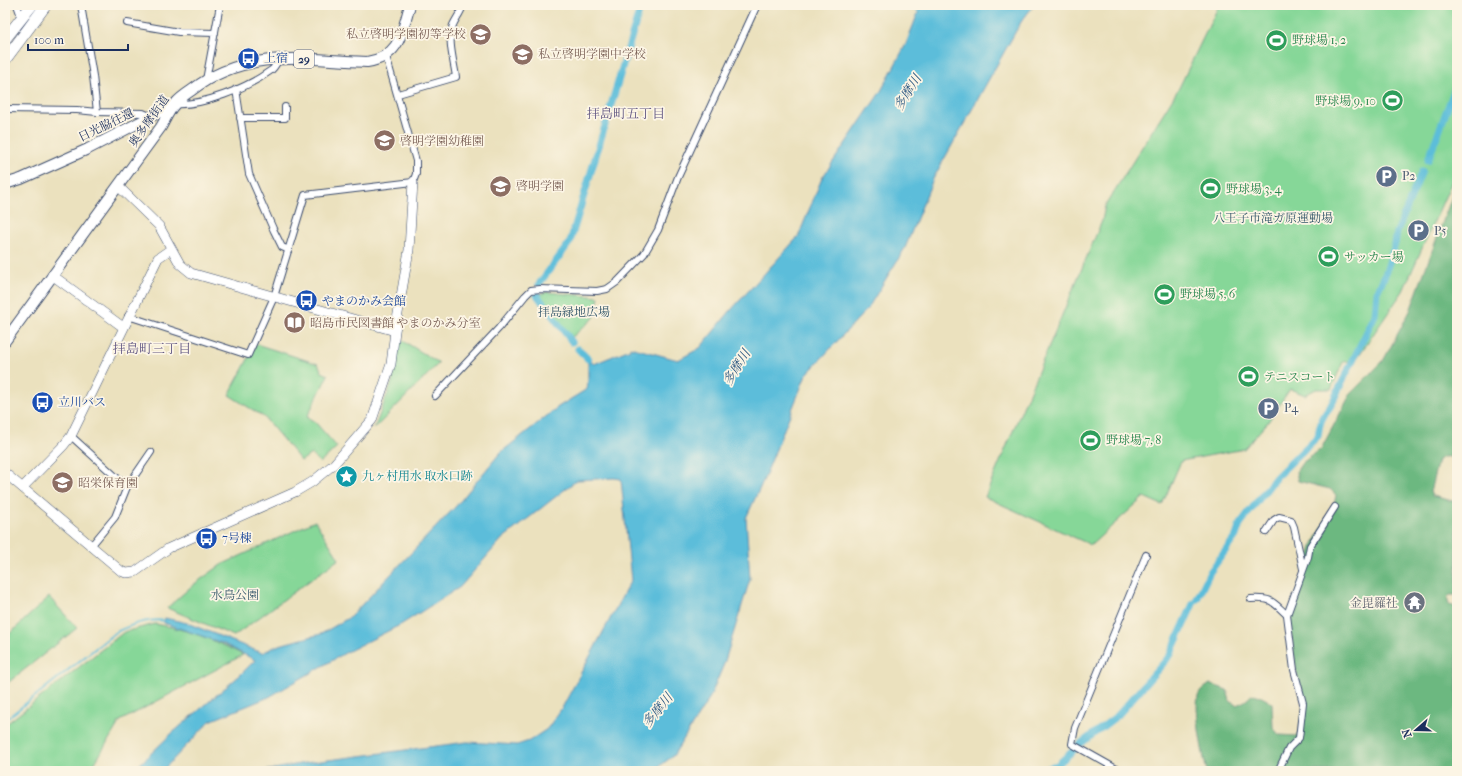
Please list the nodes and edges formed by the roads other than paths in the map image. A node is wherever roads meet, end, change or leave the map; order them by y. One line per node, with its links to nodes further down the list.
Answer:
1 (17, 5): 9 (street)
2 (32, 5): 9 (highway)
3 (46, 5): 15 (highway)
4 (81, 5): 22 (street)
5 (220, 5): 11 (street)
6 (410, 5): 13 (main road)
7 (463, 5): 18 (street)
8 (758, 5): 36 (street)
9 (22, 18): 12 (highway)
10 (127, 23): 11 (street)
11 (215, 33): 16 (street)
12 (5, 39)
13 (386, 56): 14 (main road, 奥多摩街道 / 29); 18 (street)
14 (280, 59): 16 (main road, 奥多摩街道 / 29); 17 (street, 日光脇往還)
15 (5, 60)
16 (206, 80): 19 (main road, 奥多摩街道 / 29)
17 (236, 89): 19 (street, 日光脇往還); 24 (street)
18 (398, 94): 25 (street)
19 (174, 104): 23 (main road, 日光脇往還 / 29); 27 (main road, 奥多摩街道 / 29)
20 (285, 107): 24 (street)
21 (5, 109): 22 (street)
22 (97, 112): 23 (street)
23 (152, 117): 26 (main road, 日光脇往還 / 29)
24 (240, 118): 29 (street)
25 (413, 182): 29 (street); 34 (street)
26 (5, 184)
27 (118, 186): 28 (street); 30 (main road, 奥多摩街道 / 29)
28 (171, 249): 31 (street); 32 (street)
29 (289, 250): 31 (street)
30 (52, 275): 33 (street); 35 (main road, 奥多摩街道 / 29)
31 (274, 297): 32 (street); 34 (street)
32 (128, 316): 33 (street)
33 (123, 327): 37 (street)
34 (395, 331): 44 (street)
35 (5, 342)
36 (436, 396)
37 (70, 436): 40 (street); 41 (street)
38 (151, 452): 40 (street)
39 (5, 473): 41 (street)
40 (127, 487): 44 (street)
41 (23, 488): 44 (street)
42 (1335, 507): 46 (street)
43 (1266, 532): 46 (street)
44 (91, 546)
45 (1146, 555): 49 (street)
46 (1303, 569): 48 (street)
47 (1251, 599): 48 (street)
48 (1287, 615): 50 (street)
49 (1120, 771)
50 (1278, 771)

